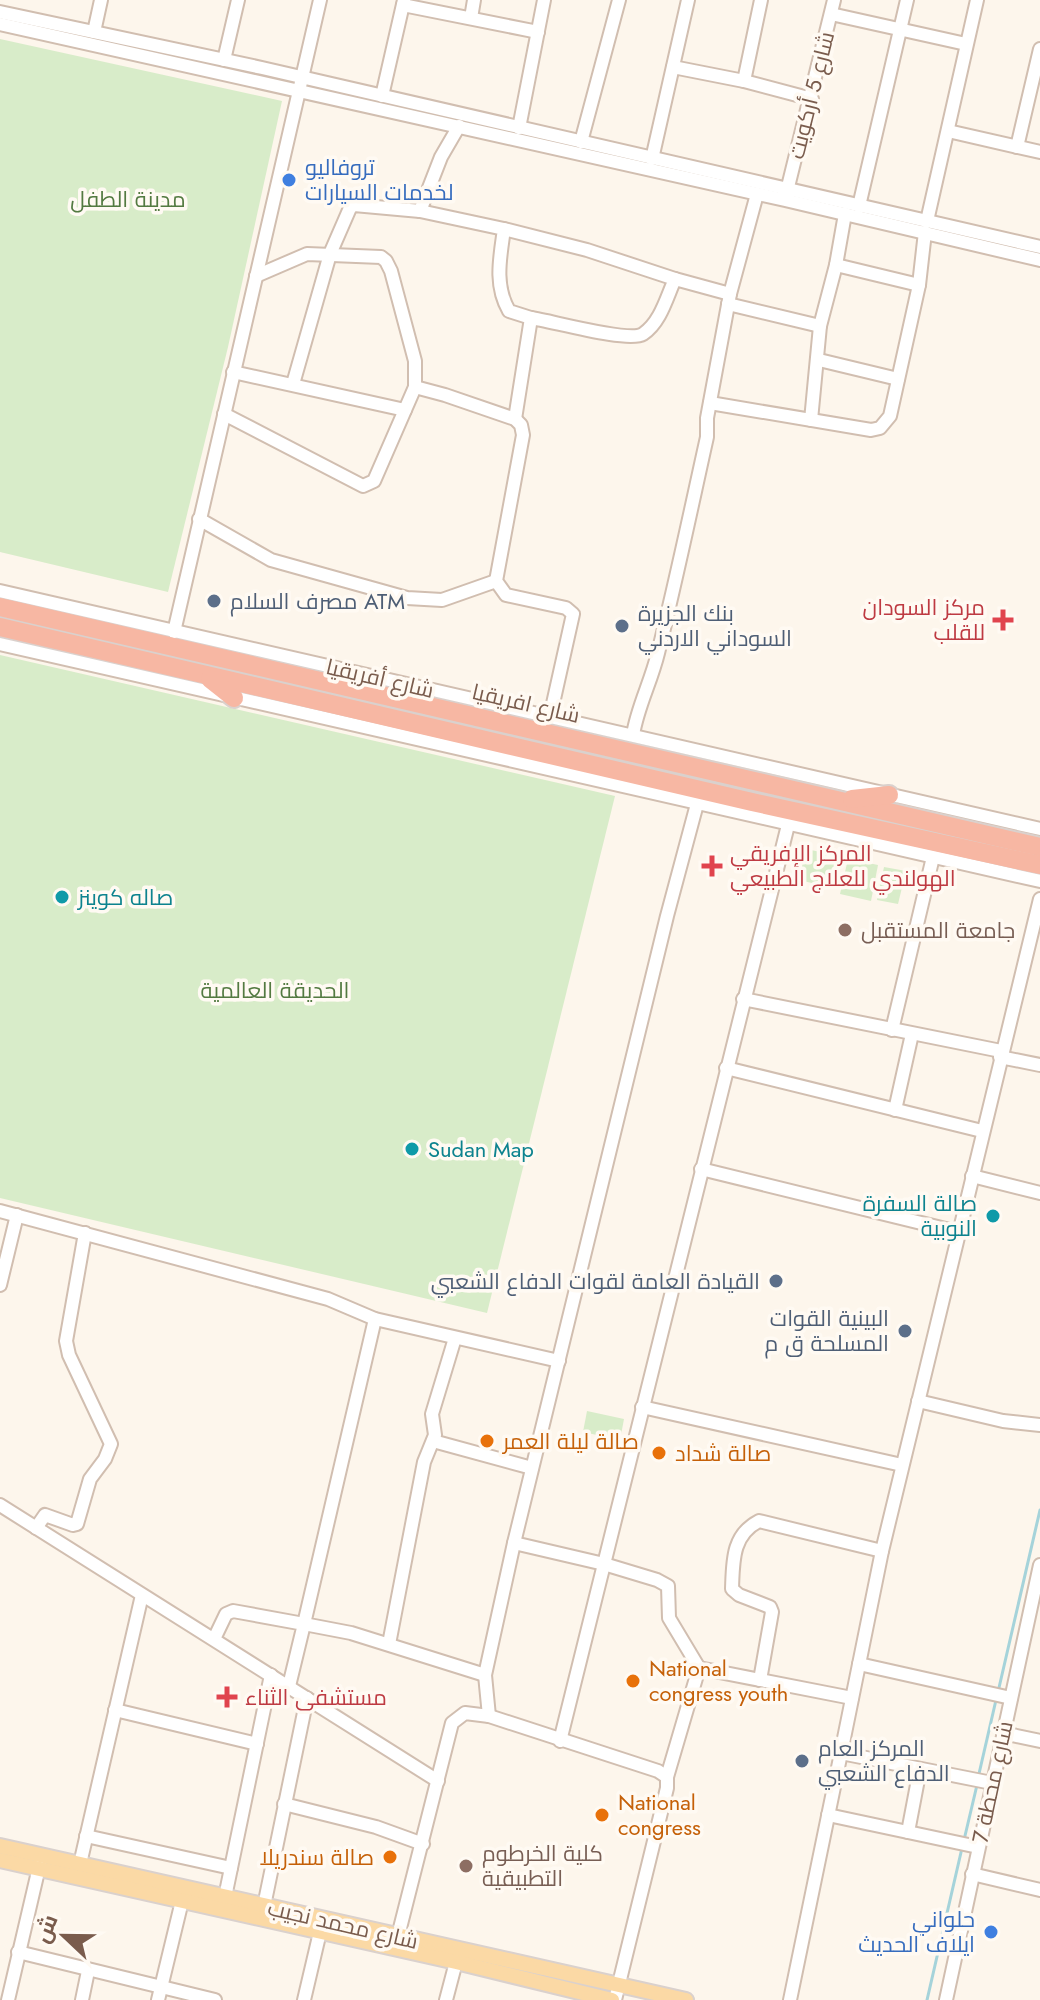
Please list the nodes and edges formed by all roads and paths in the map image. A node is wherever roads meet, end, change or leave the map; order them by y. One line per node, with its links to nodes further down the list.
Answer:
1 (20, 0): 16 (street)
2 (101, 0): 20 (street)
3 (238, 0): 24 (street)
4 (320, 0): 27 (street)
5 (474, 0): 17 (street)
6 (544, 0): 21 (street)
7 (619, 0): 33 (street)
8 (688, 0): 25 (street)
9 (761, 0): 26 (street)
10 (834, 0): 15 (street, شارع 5 أركويت)
11 (907, 0): 19 (street)
12 (977, 0): 22 (street)
13 (404, 3): 17 (street); 28 (street)
14 (0, 12): 16 (street)
15 (831, 14): 19 (street); 29 (street, شارع 5 أركويت)
16 (17, 15): 20 (street)
17 (471, 18): 21 (street)
18 (0, 24): 27 (street)
19 (900, 29): 22 (street); 39 (street)
20 (94, 32): 24 (street)
21 (538, 32): 31 (street)
22 (966, 44): 32 (street)
23 (1040, 49): 34 (street)
24 (224, 60): 27 (street)
25 (673, 67): 26 (street); 36 (street)
26 (744, 81): 29 (street)
27 (301, 84): 28 (street); 30 (street); 48 (street)
28 (382, 96): 31 (street)
29 (812, 99): 38 (street, شارع 5 أركويت)
30 (459, 126): 37 (street); 40 (street)
31 (519, 128): 33 (street)
32 (948, 131): 34 (street); 42 (street)
33 (581, 142): 36 (street)
34 (1017, 147): 35 (street)
35 (1040, 152)
36 (652, 159): 38 (street)
37 (757, 194): 38 (street); 51 (street)
38 (786, 194): 39 (street); 41 (street)
39 (859, 206): 42 (street)
40 (420, 211): 43 (street); 45 (street)
41 (845, 214): 42 (street); 47 (street)
42 (926, 226): 44 (street); 46 (street); 50 (street)
43 (504, 229): 49 (street); 52 (street)
44 (1040, 247)
45 (330, 254): 48 (street); 57 (street); 58 (street)
46 (1040, 260)
47 (836, 265): 50 (street); 53 (street)
48 (256, 276): 55 (street)
49 (675, 279): 51 (street); 52 (street)
50 (919, 285): 56 (street)
51 (729, 299): 53 (street); 59 (street)
52 (531, 318): 62 (street)
53 (820, 326): 54 (street)
54 (819, 360): 56 (street); 63 (street)
55 (233, 372): 57 (street); 61 (street)
56 (898, 379): 63 (street)
57 (293, 384): 60 (street)
58 (415, 387): 60 (street); 62 (street)
59 (710, 403): 63 (street); 77 (street)
60 (405, 410): 61 (street)
61 (224, 414): 64 (street)
62 (515, 419): 65 (street)
63 (811, 420)
64 (199, 519): 65 (street); 69 (street)
65 (496, 581): 76 (street)
66 (0, 591): 69 (street, شارع أفريقيا)
67 (0, 607): 73 (highway, شارع افريقيا)
68 (0, 627): 72 (highway, شارع افريقيا)
69 (174, 632): 71 (street, شارع أفريقيا)
70 (0, 644): 74 (street)
71 (306, 661): 73 (highway); 76 (street, شارع أفريقيا)
72 (205, 675): 74 (highway); 78 (highway, شارع افريقيا)
73 (341, 684): 75 (highway, شارع افريقيا)
74 (234, 698): 82 (street)
75 (514, 724): 76 (highway, شارع افريقيا); 78 (highway)
76 (549, 725): 77 (street, شارع أفريقيا); 79 (highway); 81 (highway, شارع افريقيا)
77 (633, 735): 80 (street, شارع أفريقيا)
78 (521, 748): 79 (highway, شارع افريقيا)
79 (545, 754): 83 (highway, شارع افريقيا)
80 (889, 795): 81 (highway); 85 (street, شارع أفريقيا)
81 (835, 800): 86 (highway, شارع افريقيا)
82 (697, 804): 83 (street); 109 (street)
83 (752, 808): 84 (street); 88 (highway, شارع افريقيا)
84 (788, 825): 87 (street); 91 (street)
85 (1038, 828)
86 (1040, 847)
87 (933, 857): 89 (street); 92 (street)
88 (1040, 865)
89 (1040, 881)
90 (1040, 899): 94 (street)
91 (743, 999): 92 (street); 96 (street)
92 (892, 1030): 93 (street)
93 (912, 1034): 94 (street); 97 (street)
94 (1001, 1054): 95 (street); 98 (street)
95 (1040, 1065)
96 (726, 1068): 97 (street); 99 (street)
97 (895, 1110): 98 (street)
98 (982, 1131): 100 (street)
99 (701, 1169): 104 (street); 111 (street)
100 (972, 1176): 101 (street); 104 (street)
101 (1040, 1193)
102 (0, 1211): 103 (street)
103 (17, 1215): 105 (street); 106 (street)
104 (958, 1232): 110 (street)
105 (85, 1233): 107 (street); 117 (street)
106 (0, 1285)
107 (375, 1319): 108 (street); 124 (street)
108 (455, 1338): 109 (street); 113 (street)
109 (559, 1361): 115 (street)
110 (918, 1401): 112 (street); 114 (street)
111 (642, 1407): 114 (street); 120 (street)
112 (1040, 1425)
113 (433, 1441): 115 (street); 126 (street)
114 (902, 1465): 119 (street)
115 (532, 1468): 118 (street)
116 (0, 1505): 117 (street)
117 (36, 1528): 123 (street)
118 (514, 1543): 120 (street); 130 (street)
119 (882, 1551): 127 (street); 131 (street)
120 (604, 1564): 128 (street); 139 (street)
121 (1040, 1565): 122 (street, شارع محطة 7)
122 (1038, 1588): 135 (street, شارع محطة 7)
123 (142, 1595): 125 (street); 136 (street)
124 (304, 1624): 125 (street); 126 (street); 132 (street)
125 (214, 1639): 129 (street)
126 (389, 1644): 130 (street)
127 (859, 1664): 134 (street); 135 (street)
128 (699, 1668): 131 (street); 144 (street)
129 (271, 1675): 132 (street); 141 (street)
130 (485, 1675): 137 (street)
131 (760, 1680): 134 (street)
132 (289, 1686): 133 (street)
133 (307, 1698): 145 (street); 147 (street)
134 (852, 1698): 142 (street)
135 (1011, 1698): 138 (street, شارع محطة 7)
136 (115, 1710): 141 (street); 150 (street)
137 (489, 1716): 139 (street); 145 (street)
138 (1003, 1733): 140 (street); 146 (street, شارع محطة 7)
139 (560, 1741): 144 (street)
140 (1040, 1741)
141 (257, 1744): 157 (street)
142 (841, 1753): 143 (street); 148 (street)
143 (920, 1769): 146 (street); 149 (street)
144 (667, 1777): 169 (street)
145 (438, 1781): 151 (street)
146 (992, 1783): 153 (street, شارع محطة 7)
147 (284, 1804): 151 (street); 162 (street)
148 (828, 1815): 149 (street); 177 (street)
149 (908, 1832): 153 (street)
150 (86, 1836): 156 (street); 157 (street)
151 (423, 1844): 164 (street)
152 (0, 1846): 155 (main road, شارع محمد نجيب)
153 (978, 1847): 158 (street, شارع محطة 7)
154 (0, 1860): 155 (main road, شارع محمد نجيب)
155 (40, 1862): 156 (main road, شارع محمد نجيب); 161 (main road, شارع محمد نجيب); 165 (street)
156 (80, 1864): 160 (main road, شارع محمد نجيب)
157 (231, 1868): 160 (street)
158 (972, 1874): 159 (street); 178 (street, شارع محطة 7)
159 (1040, 1890)
160 (225, 1897): 162 (main road, شارع محمد نجيب)
161 (182, 1901): 163 (main road, شارع محمد نجيب); 168 (street)
162 (264, 1906): 164 (main road, شارع محمد نجيب)
163 (320, 1932): 166 (main road, شارع محمد نجيب); 174 (street)
164 (398, 1936): 169 (main road, شارع محمد نجيب)
165 (18, 1952): 167 (street); 171 (street)
166 (456, 1962): 170 (main road, شارع محمد نجيب); 175 (street)
167 (88, 1971): 168 (street); 172 (street)
168 (159, 1994): 173 (street)
169 (615, 1995): 170 (main road, شارع محمد نجيب); 176 (main road, شارع محمد نجيب)
170 (583, 1997)
171 (8, 2000)
172 (82, 2000)
173 (215, 2000)
174 (304, 2000)
175 (446, 2000)
176 (686, 2000)
177 (790, 2000)
178 (946, 2000)

